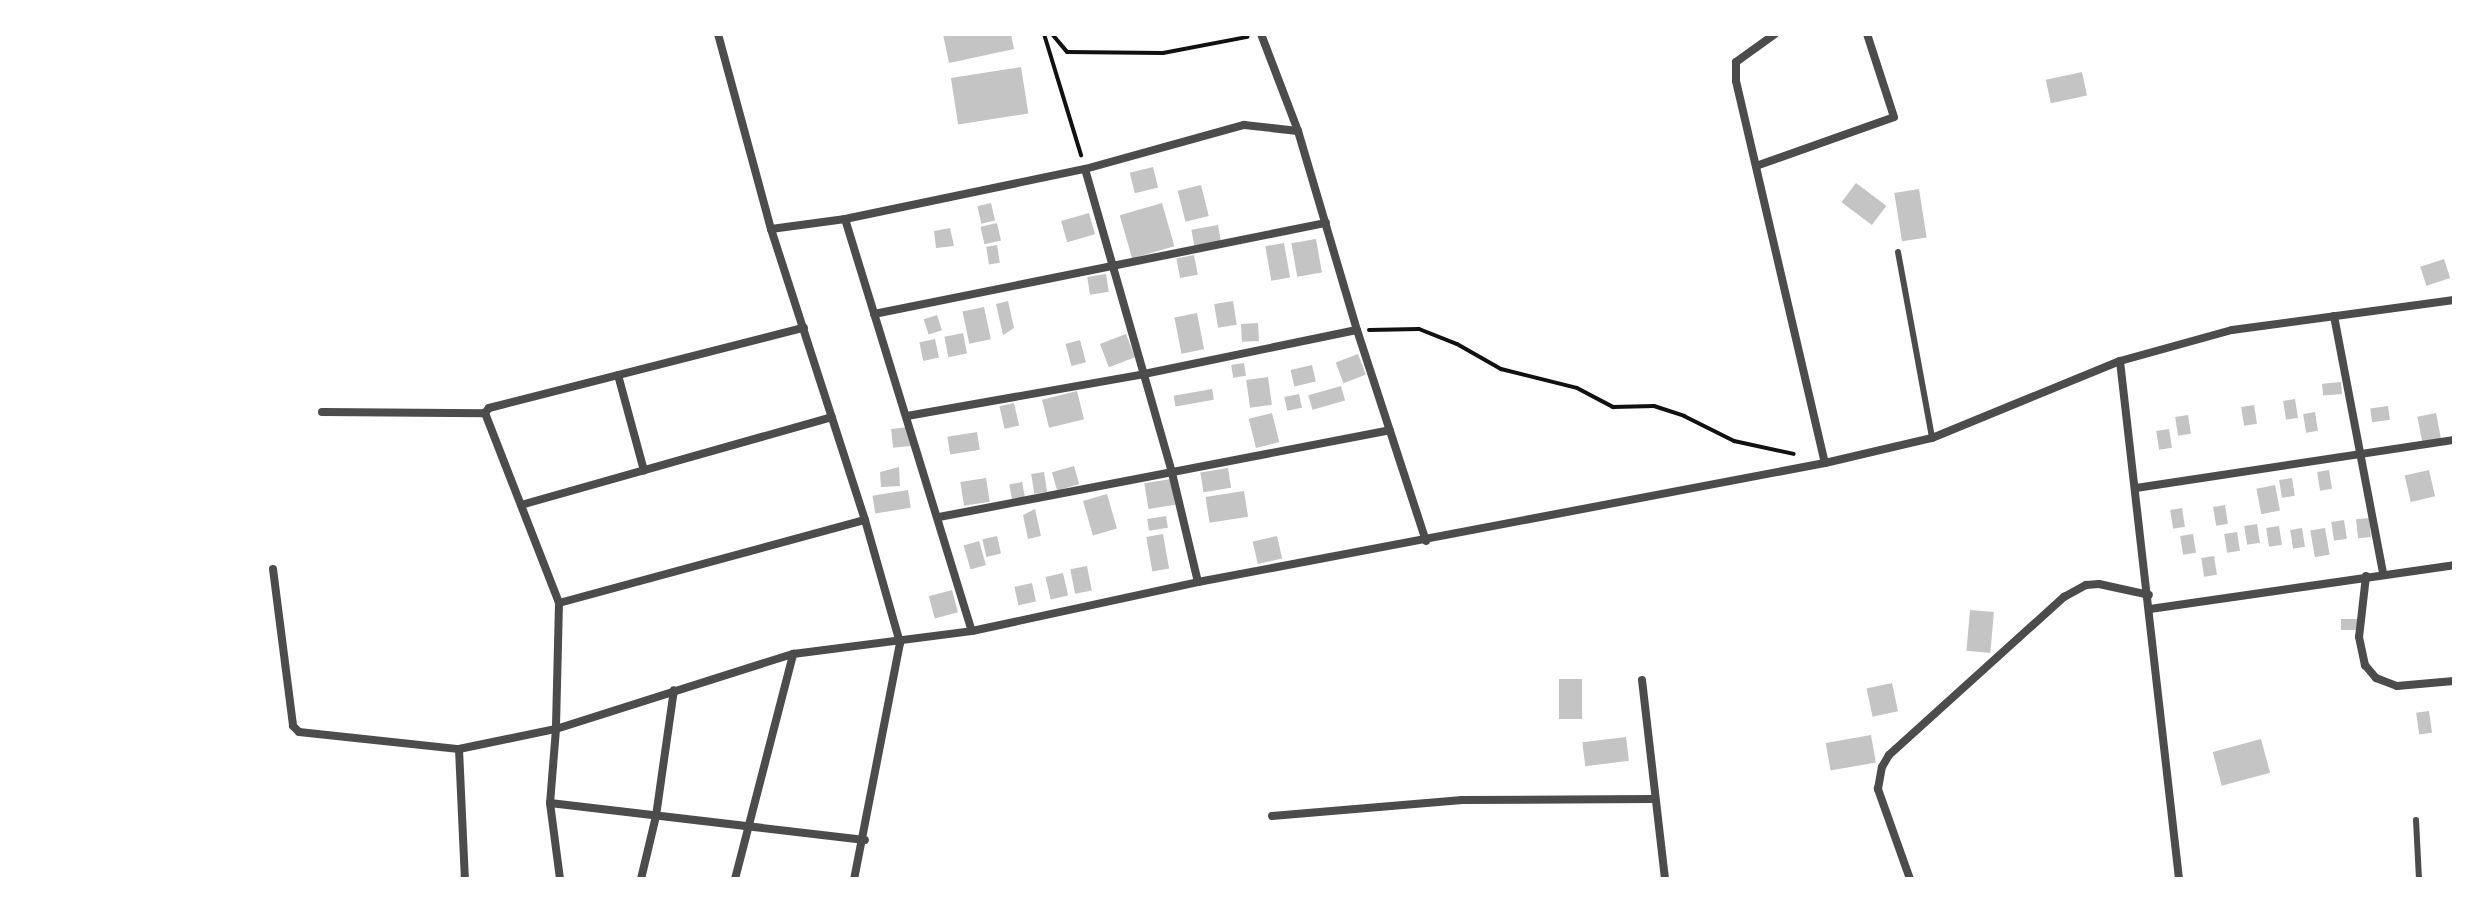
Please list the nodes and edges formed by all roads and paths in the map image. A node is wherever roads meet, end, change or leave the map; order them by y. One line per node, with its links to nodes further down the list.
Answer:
1 (718, 34): 13 (street)
2 (1044, 34): 10 (path)
3 (1052, 34): 4 (path)
4 (1253, 34)
5 (1261, 34): 8 (street)
6 (1775, 34): 9 (street)
7 (1867, 34): 9 (street)
8 (1298, 131): 10 (street); 12 (street)
9 (1756, 166): 32 (street)
10 (1085, 169): 11 (street); 15 (street)
11 (845, 219): 13 (street); 17 (street)
12 (1326, 223): 15 (street); 20 (street)
13 (771, 229): 19 (street)
14 (1898, 252): 29 (lane)
15 (1113, 268): 17 (street); 22 (street)
16 (2454, 300): 18 (street)
17 (874, 314): 26 (street)
18 (2334, 316): 21 (street); 31 (street)
19 (804, 328): 23 (street); 27 (street)
20 (1357, 330): 22 (street); 28 (street); 32 (path)
21 (2120, 361): 29 (street); 35 (street)
22 (1144, 374): 26 (street); 34 (street)
23 (618, 375): 25 (street); 33 (street)
24 (322, 412): 25 (street)
25 (485, 413): 36 (street)
26 (907, 416): 37 (street)
27 (832, 417): 33 (street); 38 (street)
28 (1390, 430): 34 (street); 39 (street)
29 (1932, 438): 32 (street)
30 (2454, 440): 31 (street)
31 (2361, 455): 35 (street); 42 (street)
32 (1825, 462): 39 (street)
33 (644, 471): 36 (street)
34 (1172, 473): 37 (street); 44 (street)
35 (2136, 488): 45 (street)
36 (521, 505): 46 (street)
37 (939, 517): 48 (street)
38 (865, 520): 46 (street); 49 (street)
39 (1426, 541): 44 (street)
40 (2454, 565): 42 (street)
41 (273, 569): 55 (street)
42 (2383, 573): 43 (street)
43 (2366, 576): 47 (street); 52 (street)
44 (1198, 582): 48 (street)
45 (2149, 595): 47 (street); 69 (street)
46 (559, 603): 54 (street)
47 (2150, 609): 70 (street)
48 (972, 631): 49 (street)
49 (900, 643): 50 (street); 62 (street)
50 (793, 654): 53 (street); 61 (street)
51 (1642, 680): 56 (street)
52 (2454, 681)
53 (674, 690): 54 (street); 58 (street)
54 (556, 729): 55 (street); 57 (street)
55 (459, 749): 63 (street)
56 (1653, 799): 59 (street); 68 (street)
57 (550, 803): 58 (street); 64 (street)
58 (656, 816): 61 (street); 65 (street)
59 (1272, 816)
60 (2416, 820): 71 (lane)
61 (748, 826): 62 (street); 66 (street)
62 (865, 840): 67 (street)
63 (465, 879)
64 (560, 879)
65 (641, 879)
66 (735, 879)
67 (854, 879)
68 (1665, 879)
69 (1910, 879)
70 (2179, 879)
71 (2419, 879)

